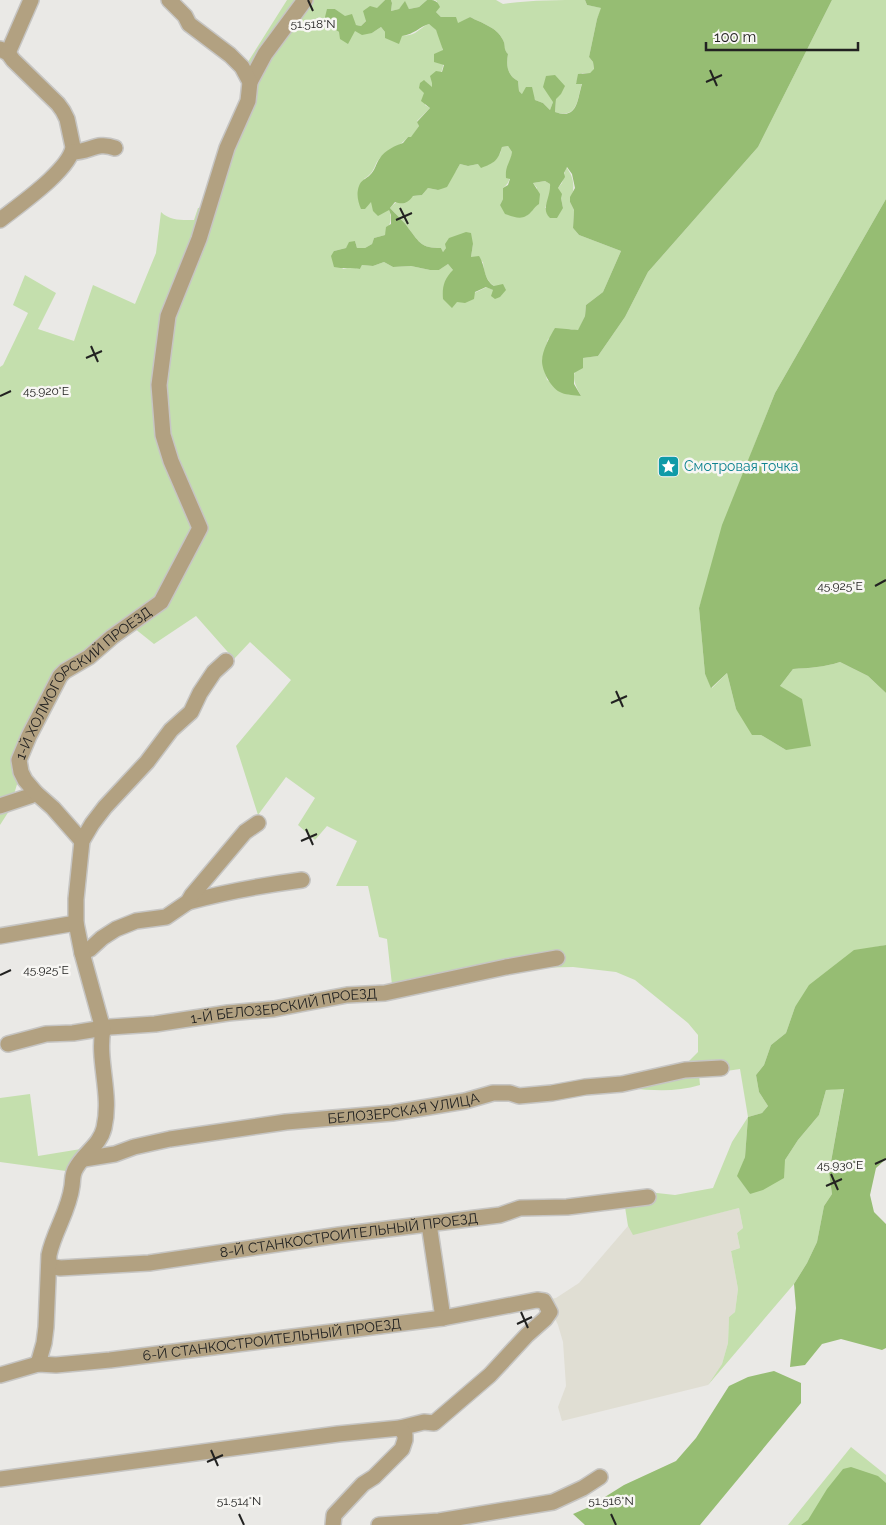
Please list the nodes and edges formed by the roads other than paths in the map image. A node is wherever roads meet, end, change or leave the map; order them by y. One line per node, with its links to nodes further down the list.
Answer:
1 (31, 0): 4 (street)
2 (169, 0): 5 (street)
3 (304, 0): 5 (street)
4 (4, 51): 7 (street)
5 (250, 82): 10 (street, 1-Й ХОЛМОГОРСКИЙ ПРОЕЗД)
6 (115, 148): 7 (street)
7 (73, 152): 8 (street)
8 (0, 220)
9 (226, 661): 13 (street)
10 (36, 792): 11 (street); 13 (street)
11 (0, 806)
12 (258, 823): 15 (street)
13 (82, 841): 16 (street)
14 (302, 880): 15 (street)
15 (188, 902): 18 (street)
16 (76, 923): 17 (street); 18 (street)
17 (0, 936)
18 (82, 953): 20 (street)
19 (557, 958): 20 (street, 1-Й БЕЛОЗЕРСКИЙ ПРОЕЗД)
20 (103, 1028): 21 (street, 1-Й БЕЛОЗЕРСКИЙ ПРОЕЗД); 23 (street)
21 (8, 1044)
22 (721, 1068): 23 (street, БЕЛОЗЕРСКАЯ УЛИЦА)
23 (84, 1159): 26 (street)
24 (648, 1196): 25 (street, 8-Й СТАНКОСТРОИТЕЛЬНЫЙ ПРОЕЗД)
25 (429, 1224): 26 (street, 8-Й СТАНКОСТРОИТЕЛЬНЫЙ ПРОЕЗД); 27 (street)
26 (48, 1266): 28 (street)
27 (443, 1318): 28 (street, 6-Й СТАНКОСТРОИТЕЛЬНЫЙ ПРОЕЗД); 30 (street, 6-Й СТАНКОСТРОИТЕЛЬНЫЙ ПРОЕЗД)
28 (38, 1364): 29 (street, 6-Й СТАНКОСТРОИТЕЛЬНЫЙ ПРОЕЗД)
29 (0, 1376)
30 (400, 1428): 32 (street); 33 (street)
31 (600, 1477): 34 (street)
32 (0, 1479)
33 (332, 1525)
34 (378, 1525)

